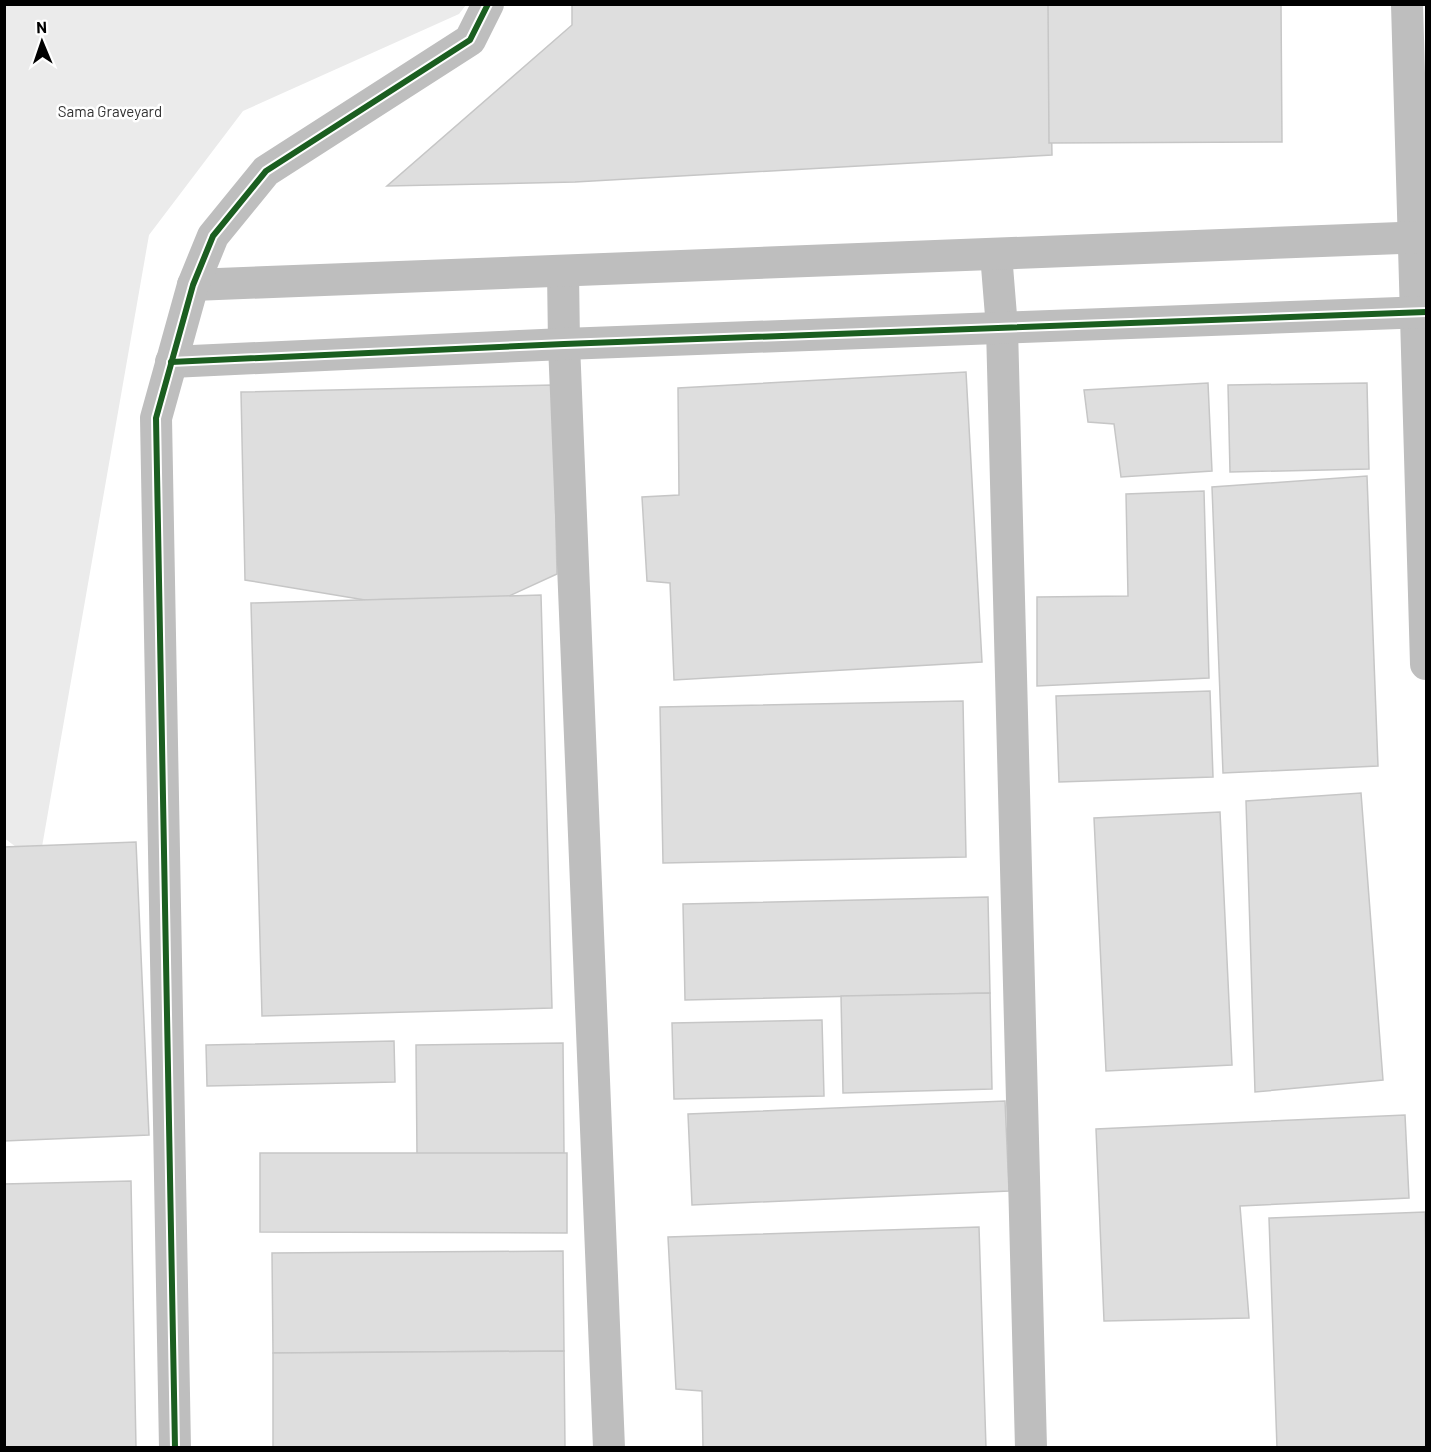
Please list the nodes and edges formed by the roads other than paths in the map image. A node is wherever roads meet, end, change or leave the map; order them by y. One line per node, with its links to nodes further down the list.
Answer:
1 (488, 4): 6 (street)
2 (1407, 4): 3 (street)
3 (1420, 237): 4 (street); 7 (street)
4 (996, 254): 5 (street); 8 (street)
5 (563, 270): 6 (street); 9 (street)
6 (193, 285): 10 (street)
7 (1421, 313): 8 (street); 11 (street)
8 (1002, 328): 9 (street); 14 (street)
9 (564, 344): 10 (street); 13 (street)
10 (171, 362): 12 (street)
11 (1426, 664)
12 (174, 1448)
13 (609, 1448)
14 (1032, 1448)

